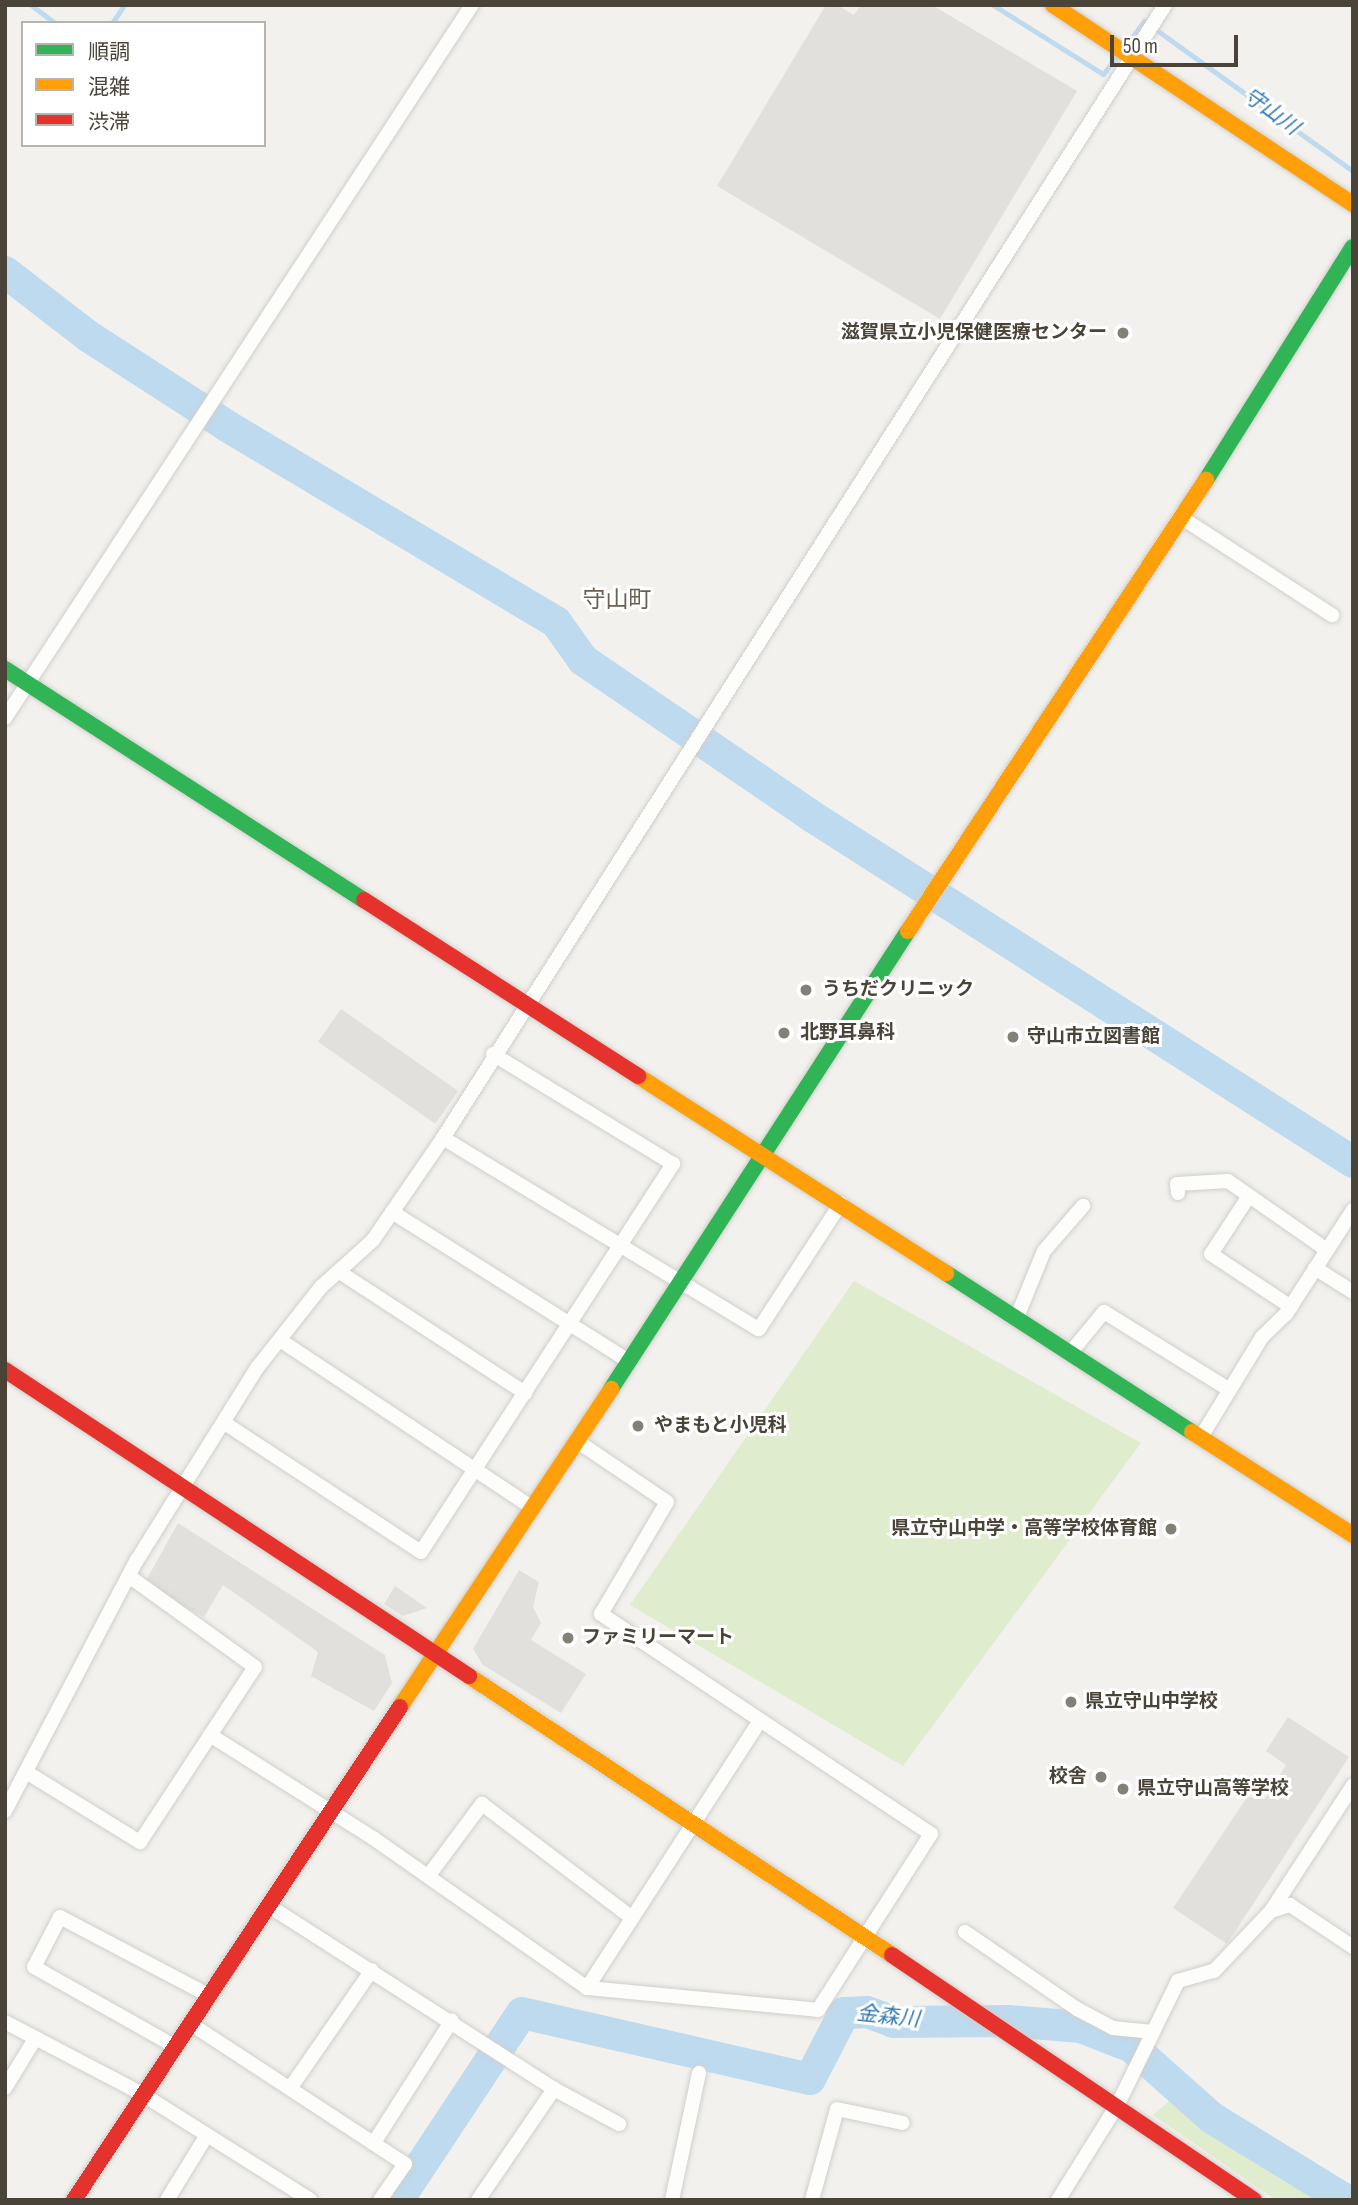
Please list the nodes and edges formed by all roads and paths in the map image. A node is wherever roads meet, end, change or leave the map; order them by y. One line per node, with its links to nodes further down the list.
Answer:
1 (472, 5): 10 (street)
2 (1053, 5): 4 (street)
3 (1165, 5): 4 (street)
4 (1133, 60): 5 (street); 12 (street)
5 (1353, 204)
6 (1353, 247): 7 (street)
7 (1181, 518): 8 (street); 15 (street)
8 (1332, 615)
9 (5, 669): 10 (street)
10 (27, 683): 11 (street); 12 (street)
11 (5, 718)
12 (526, 1003): 13 (street); 15 (street)
13 (493, 1055): 14 (street); 22 (street)
14 (443, 1138): 21 (street); 22 (street)
15 (759, 1154): 18 (street); 26 (street)
16 (1178, 1193): 17 (street)
17 (1249, 1196): 23 (street); 28 (street)
18 (841, 1203): 26 (street); 29 (street)
19 (1083, 1206): 29 (street)
20 (1353, 1210): 23 (street)
21 (392, 1212): 25 (street); 30 (street)
22 (622, 1243): 26 (street); 30 (street)
23 (1327, 1250): 24 (street)
24 (1315, 1268): 27 (street); 28 (street)
25 (341, 1273): 31 (street); 36 (street)
26 (681, 1280): 33 (street)
27 (1353, 1292)
28 (1291, 1307): 35 (street)
29 (1017, 1317): 32 (street)
30 (570, 1324): 33 (street); 36 (street)
31 (280, 1340): 37 (street); 40 (street)
32 (1071, 1352): 35 (street); 38 (street)
33 (629, 1361): 39 (street)
34 (5, 1370): 41 (street)
35 (1230, 1390): 38 (street)
36 (525, 1393): 40 (street)
37 (226, 1424): 40 (street); 41 (street)
38 (1201, 1437): 43 (street)
39 (577, 1441): 42 (street); 46 (street)
40 (476, 1467): 42 (street)
41 (185, 1486): 44 (street); 45 (street)
42 (531, 1507): 45 (street)
43 (1353, 1535)
44 (129, 1576): 47 (street); 48 (street)
45 (434, 1654): 51 (street); 52 (street)
46 (759, 1722): 52 (street); 58 (street)
47 (210, 1735): 48 (street); 51 (street)
48 (26, 1772): 50 (street)
49 (1353, 1785): 55 (street)
50 (5, 1811)
51 (332, 1812): 53 (street); 54 (street)
52 (692, 1822): 56 (street); 58 (street)
53 (429, 1875): 56 (street); 61 (street)
54 (270, 1906): 60 (street); 62 (street)
55 (1271, 1911): 59 (street); 66 (street)
56 (631, 1917): 61 (street)
57 (965, 1932): 66 (street)
58 (864, 1937): 61 (street); 74 (street)
59 (1353, 1947)
60 (372, 1970): 63 (street); 70 (street)
61 (587, 1988)
62 (210, 1996): 65 (street); 68 (street)
63 (452, 2020): 72 (street); 78 (street)
64 (5, 2022): 67 (street)
65 (191, 2024): 68 (street); 70 (street)
66 (1153, 2032): 74 (street)
67 (35, 2039): 71 (street); 73 (street)
68 (177, 2047): 73 (street)
69 (699, 2073): 85 (street)
70 (291, 2087): 78 (street)
71 (5, 2088)
72 (554, 2089): 76 (street); 84 (street)
73 (142, 2094): 77 (street); 80 (street)
74 (1118, 2104): 79 (street); 87 (street)
75 (903, 2123): 86 (street)
76 (619, 2124)
77 (207, 2135): 81 (street); 82 (street)
78 (375, 2141): 83 (street)
79 (1243, 2197)
80 (74, 2200)
81 (167, 2200)
82 (310, 2200)
83 (380, 2200)
84 (478, 2200)
85 (672, 2200)
86 (812, 2200)
87 (1058, 2200)

